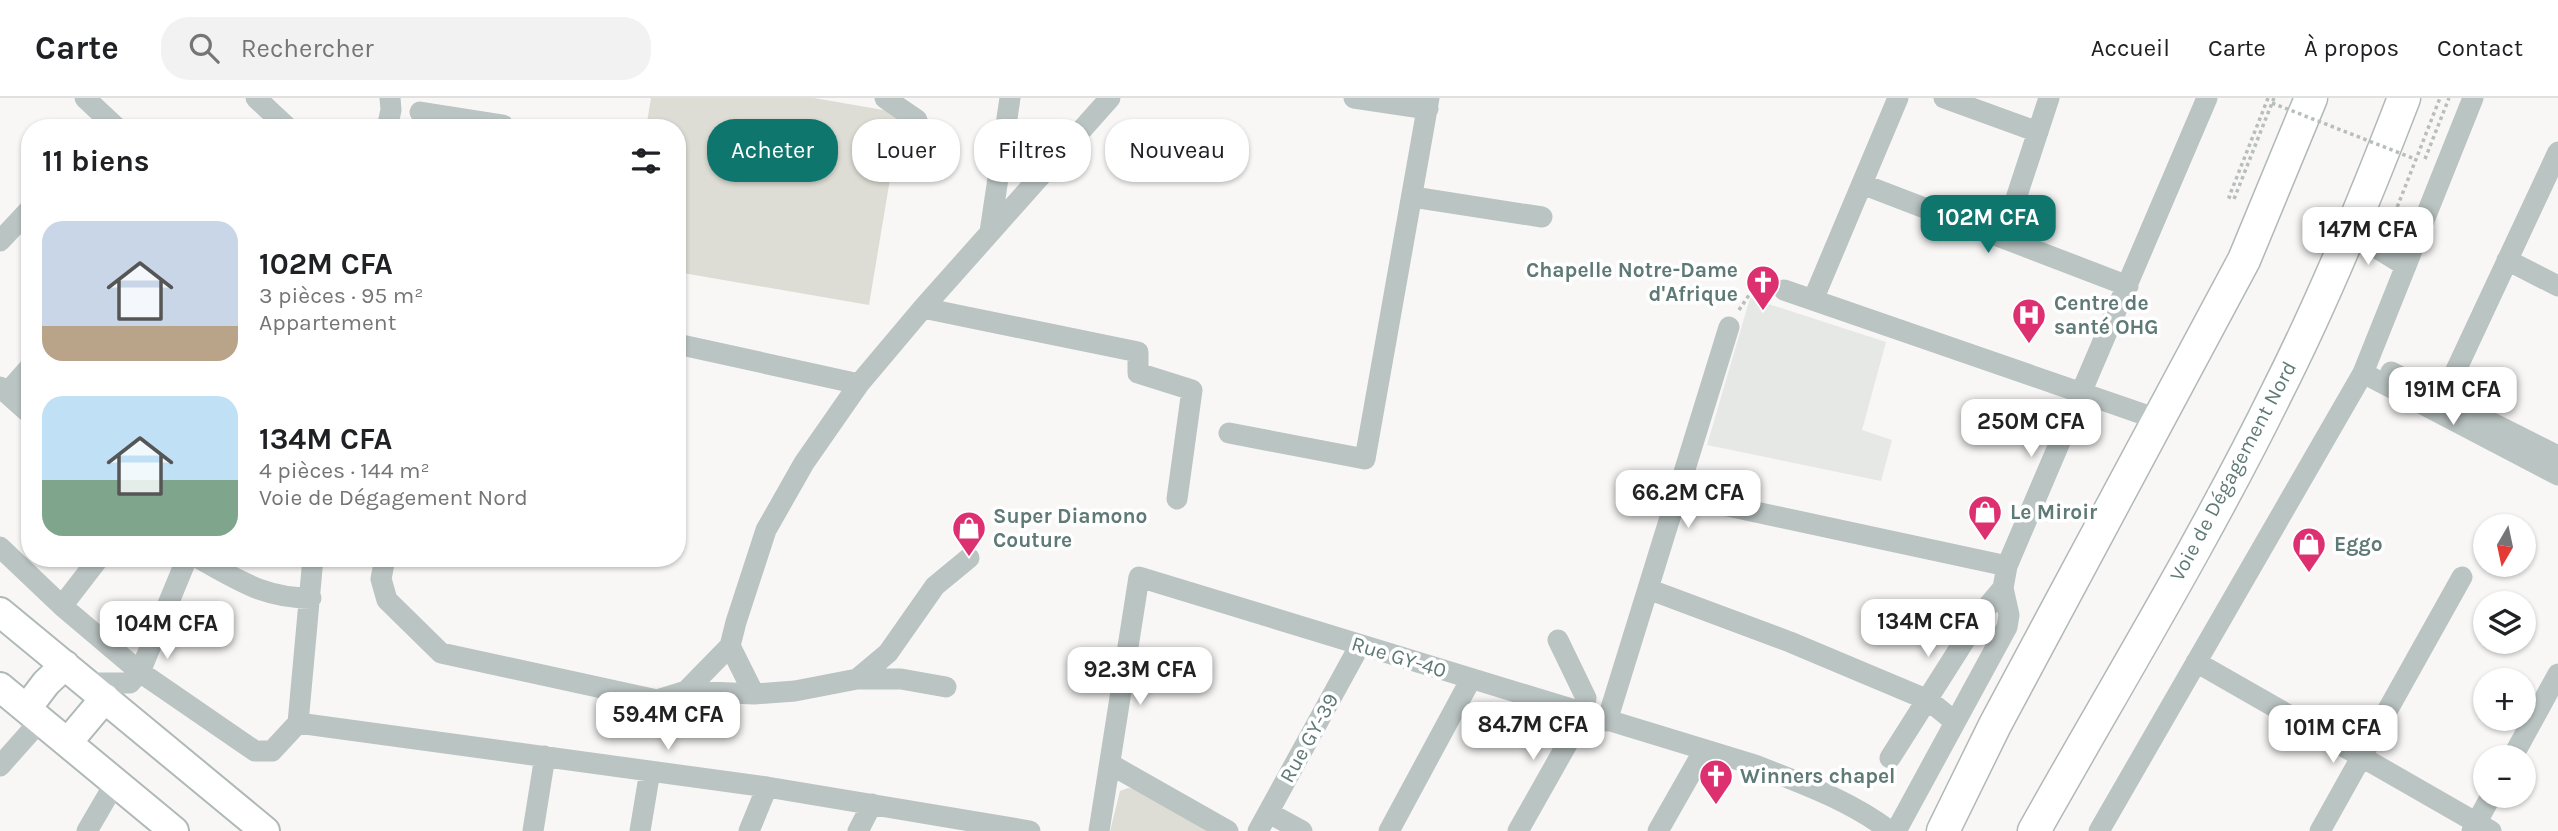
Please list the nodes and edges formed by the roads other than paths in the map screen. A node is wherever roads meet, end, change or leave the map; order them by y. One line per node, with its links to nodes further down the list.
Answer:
1 (85, 98): 18 (street)
2 (256, 98): 19 (street)
3 (390, 98): 20 (street)
4 (885, 98): 22 (street)
5 (1010, 98): 29 (street)
6 (1110, 98): 16 (street)
7 (1354, 98): 15 (street)
8 (1898, 98): 25 (street)
9 (1944, 98): 23 (street)
10 (2049, 98): 23 (street)
11 (2207, 98): 35 (street)
12 (2311, 98): 49 (highway)
13 (2404, 98): 30 (highway, Voie de Dégagement Nord)
14 (2473, 98): 34 (street)
15 (1429, 103): 26 (street)
16 (1090, 107): 29 (street)
17 (420, 112): 21 (street)
18 (104, 119)
19 (278, 119)
20 (389, 119)
21 (465, 119)
22 (916, 119)
23 (2038, 132): 31 (street)
24 (2558, 152): 33 (street)
25 (1862, 184): 31 (street); 38 (street)
26 (1413, 197): 27 (street); 50 (street)
27 (1542, 217)
28 (21, 219): 32 (street)
29 (990, 232): 39 (street)
30 (2352, 233): 34 (street); 126 (highway, Voie de Dégagement Nord)
31 (2003, 239): 35 (street)
32 (0, 242)
33 (2507, 260): 36 (street); 47 (street)
34 (2406, 266): 42 (street)
35 (2128, 286): 46 (street)
36 (2558, 286)
37 (1784, 290): 38 (street)
38 (1813, 300): 46 (street)
39 (923, 307): 44 (street); 54 (street)
40 (1729, 327): 53 (street)
41 (686, 346): 44 (street)
42 (2365, 367): 47 (street); 52 (street); 74 (street)
43 (21, 375): 45 (street)
44 (859, 384): 73 (street)
45 (3, 390): 48 (street)
46 (2082, 393): 49 (street); 57 (street)
47 (2443, 398): 51 (street)
48 (21, 406)
49 (2160, 420): 91 (highway)
50 (1229, 433)
51 (2558, 456)
52 (2558, 475)
53 (1677, 495): 57 (street); 67 (street)
54 (1177, 499)
55 (0, 547): 58 (street)
56 (969, 558): 78 (street)
57 (2007, 566): 66 (street)
58 (21, 567)
59 (21, 567): 69 (street)
60 (92, 567): 69 (street)
61 (183, 567): 76 (street)
62 (215, 567): 68 (street)
63 (313, 567): 68 (street)
64 (383, 567): 83 (street)
65 (2462, 577): 96 (street)
66 (2003, 588): 85 (street); 89 (street)
67 (1648, 589): 85 (street); 88 (street)
68 (311, 598): 90 (street)
69 (62, 606): 76 (street)
70 (0, 612): 75 (main road)
71 (1558, 640): 86 (street)
72 (1360, 645): 79 (street, Rue GY-40); 98 (street, Rue GY-40); 105 (street, Rue GY-39)
73 (730, 646): 83 (street); 84 (street)
74 (2196, 662): 96 (street); 127 (street)
75 (65, 665): 82 (main road); 87 (main road)
76 (140, 672): 82 (street); 90 (street)
77 (2558, 674): 93 (street)
78 (857, 679): 81 (street); 84 (street)
79 (1471, 679): 86 (street, Rue GY-40); 119 (street)
80 (0, 687): 87 (main road)
81 (946, 687)
82 (96, 691): 92 (main road); 110 (main road)
83 (686, 691): 84 (street)
84 (754, 694)
85 (1928, 699): 89 (street); 97 (street)
86 (1584, 714): 88 (street, Rue GY-40); 120 (street)
87 (34, 715): 92 (main road); 99 (street)
88 (1607, 721): 94 (street, Rue GY-40)
89 (1954, 721): 123 (street)
90 (298, 723): 95 (street)
91 (1995, 725): 124 (highway); 125 (highway)
92 (68, 742): 101 (main road)
93 (2519, 745)
94 (1704, 750): 121 (street); 122 (street, Rue GY-40)
95 (545, 756): 100 (street); 111 (street)
96 (2361, 757): 107 (street); 128 (street)
97 (1889, 758)
98 (1110, 764): 116 (street); 117 (street)
99 (0, 766)
100 (650, 771): 102 (street); 112 (street)
101 (115, 783): 108 (street); 109 (main road)
102 (768, 787): 103 (street); 113 (street)
103 (872, 804): 106 (street); 114 (street)
104 (2487, 808): 107 (street)
105 (1264, 822): 118 (street)
106 (981, 826): 115 (street)
107 (2480, 828)
108 (87, 831)
109 (174, 831)
110 (265, 831)
111 (534, 831)
112 (640, 831)
113 (749, 831)
114 (858, 831)
115 (1030, 831)
116 (1099, 831)
117 (1228, 831)
118 (1302, 831)
119 (1389, 831)
120 (1518, 831)
121 (1658, 831)
122 (1890, 831)
123 (1896, 831)
124 (1928, 831)
125 (1943, 831)
126 (2034, 831)
127 (2099, 831)
128 (2320, 831)

